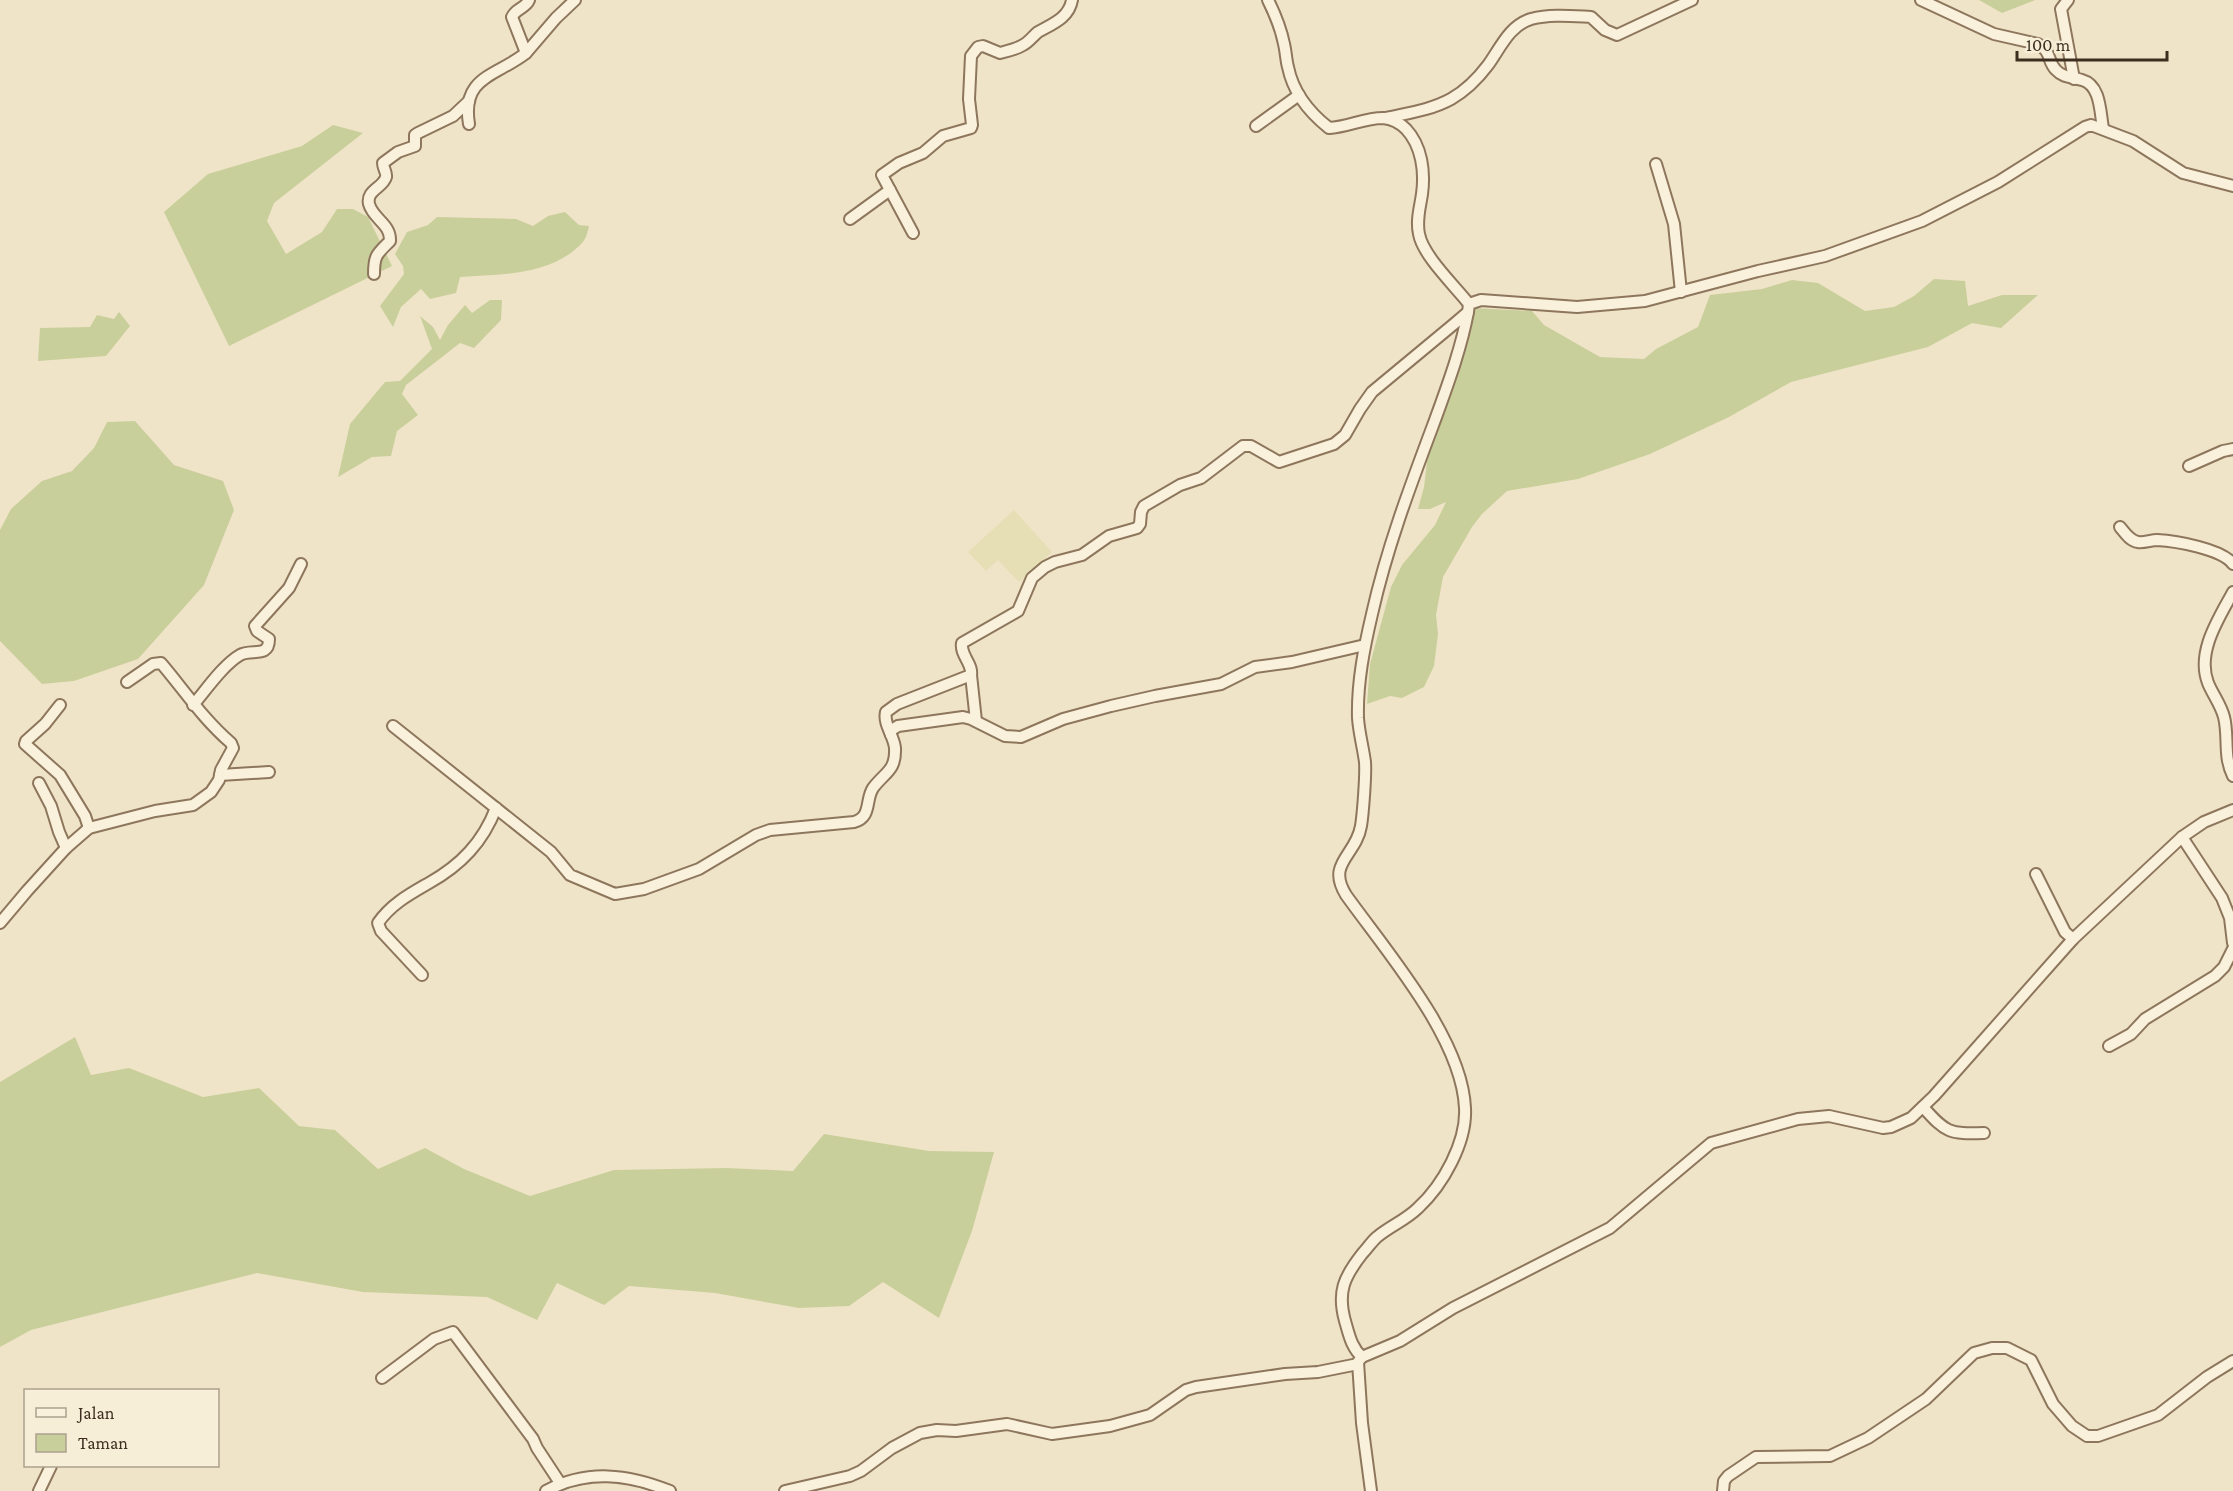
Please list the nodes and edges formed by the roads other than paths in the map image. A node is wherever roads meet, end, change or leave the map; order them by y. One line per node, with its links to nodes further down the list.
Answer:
1 (529, 0): 8 (street)
2 (575, 0): 8 (street)
3 (1072, 0): 18 (street)
4 (1268, 0): 10 (street)
5 (1692, 0): 12 (street)
6 (1921, 0): 9 (street)
7 (2068, 0): 9 (street)
8 (526, 53): 11 (street)
9 (2074, 79): 15 (street)
10 (1299, 95): 12 (street); 14 (street)
11 (469, 101): 13 (street); 21 (street)
12 (1386, 118): 23 (street)
13 (469, 124)
14 (1256, 126)
15 (2103, 129): 17 (street); 22 (street)
16 (1656, 164): 22 (street)
17 (2233, 186)
18 (890, 190): 19 (street); 20 (street)
19 (850, 219)
20 (913, 233)
21 (374, 274)
22 (1681, 292): 23 (street)
23 (1468, 308): 30 (street); 31 (street)
24 (2233, 449): 25 (street)
25 (2189, 466)
26 (2120, 527): 28 (street)
27 (301, 564): 34 (street)
28 (2233, 564)
29 (2233, 592): 40 (street)
30 (1365, 645): 35 (street); 56 (street)
31 (971, 675): 35 (street); 37 (street)
32 (128, 682): 34 (street)
33 (60, 705): 44 (street)
34 (193, 705): 39 (street)
35 (976, 721): 37 (street)
36 (393, 726): 42 (street)
37 (895, 746): 42 (street)
38 (269, 772): 39 (street)
39 (220, 775): 44 (street)
40 (2233, 776)
41 (39, 783): 46 (street)
42 (496, 808): 52 (street)
43 (2233, 810): 45 (street)
44 (89, 828): 46 (street)
45 (2182, 837): 49 (street); 50 (street)
46 (66, 848): 48 (street)
47 (2036, 874): 49 (street)
48 (0, 923)
49 (2073, 939): 54 (street)
50 (2233, 943)
51 (2233, 949): 53 (street)
52 (422, 975)
53 (2109, 1046)
54 (1923, 1107): 55 (street); 56 (street)
55 (1984, 1133)
56 (1360, 1360): 64 (street); 65 (street)
57 (2233, 1361): 66 (street)
58 (382, 1378): 60 (street)
59 (51, 1467): 61 (street)
60 (560, 1483): 62 (street); 63 (street)
61 (39, 1491)
62 (546, 1491)
63 (670, 1491)
64 (785, 1491)
65 (1371, 1491)
66 (1723, 1491)

